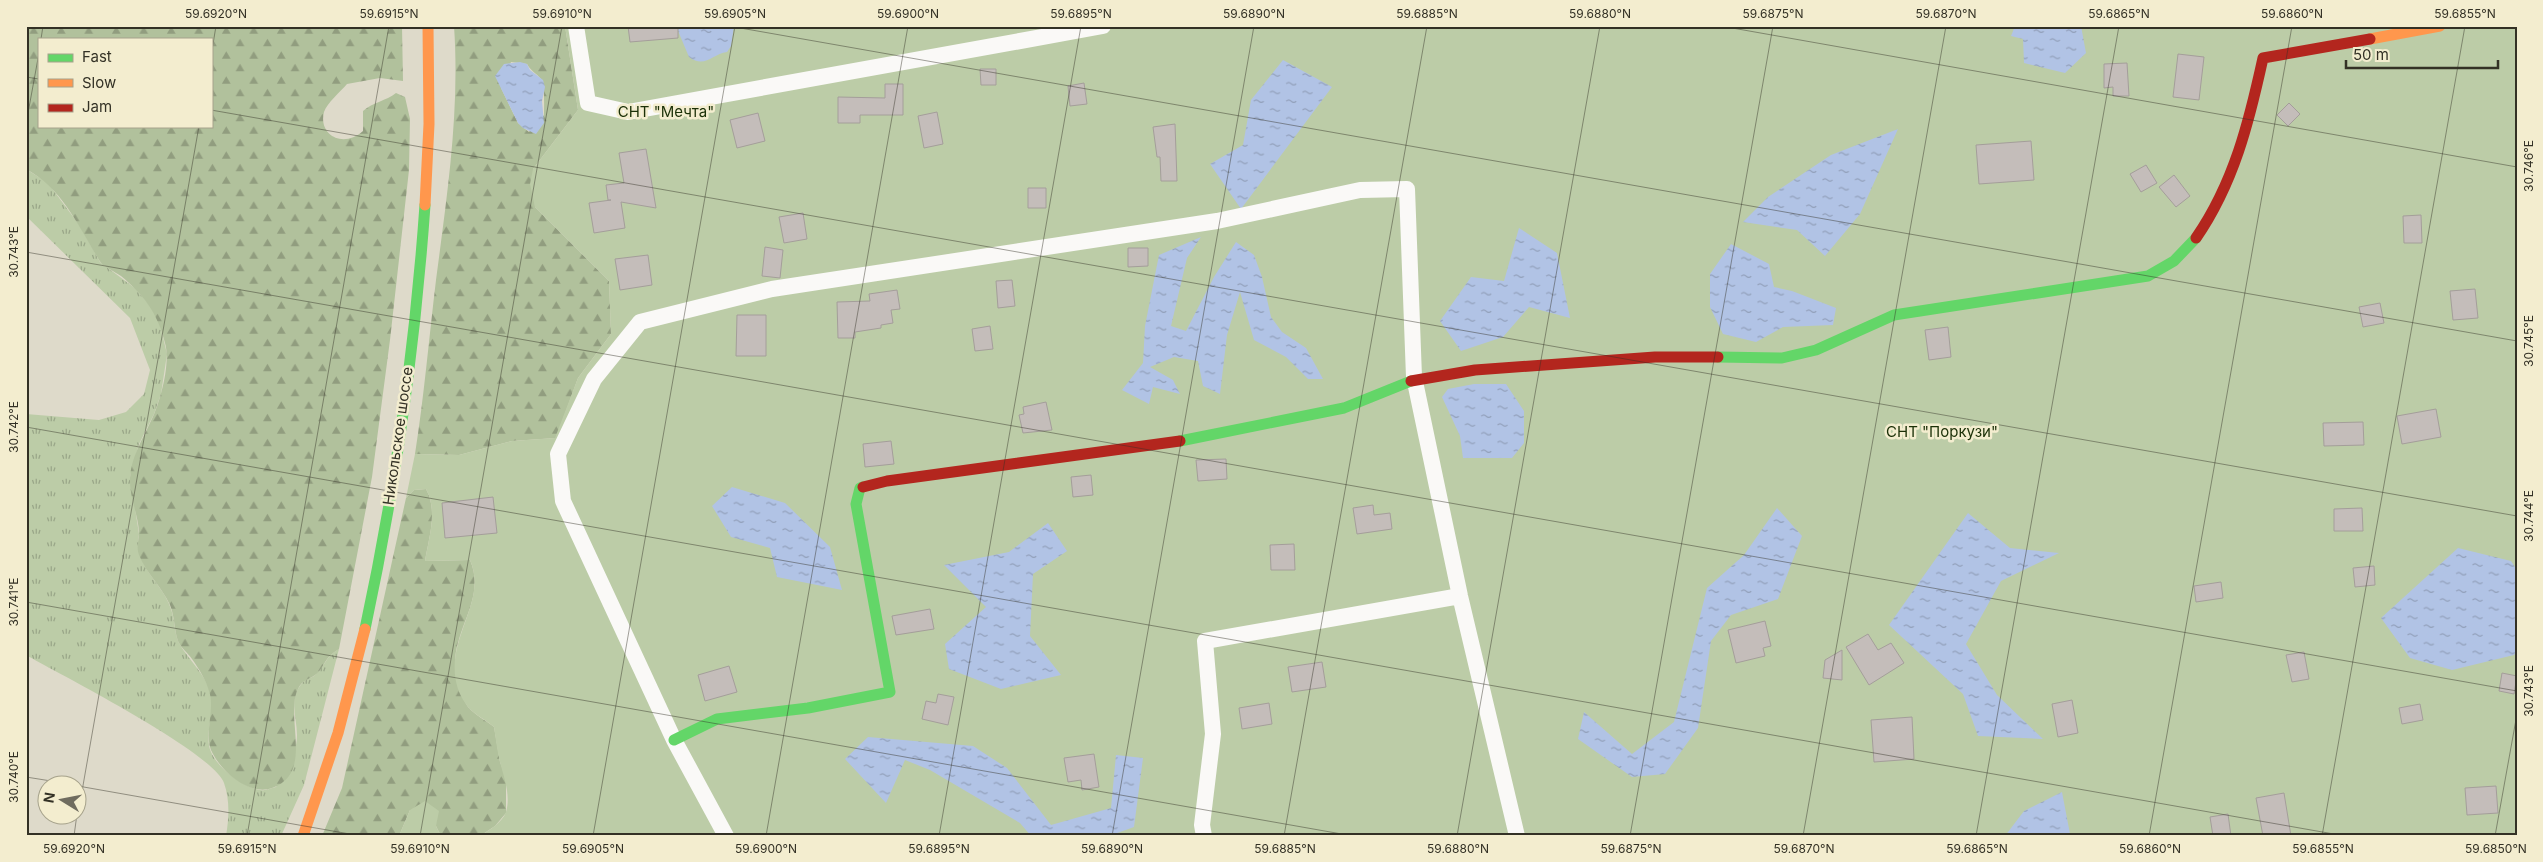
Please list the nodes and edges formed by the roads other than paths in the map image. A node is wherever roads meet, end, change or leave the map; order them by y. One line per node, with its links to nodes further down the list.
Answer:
1 (428, 26): 8 (street, Никольское шоссе)
2 (576, 26): 3 (street)
3 (1104, 26)
4 (2440, 26): 5 (street)
5 (1415, 380): 6 (street); 7 (street); 7 (street)
6 (1460, 596): 10 (street); 11 (street)
7 (674, 740): 9 (street)
8 (303, 836)
9 (726, 836)
10 (1204, 836)
11 (1518, 836)

